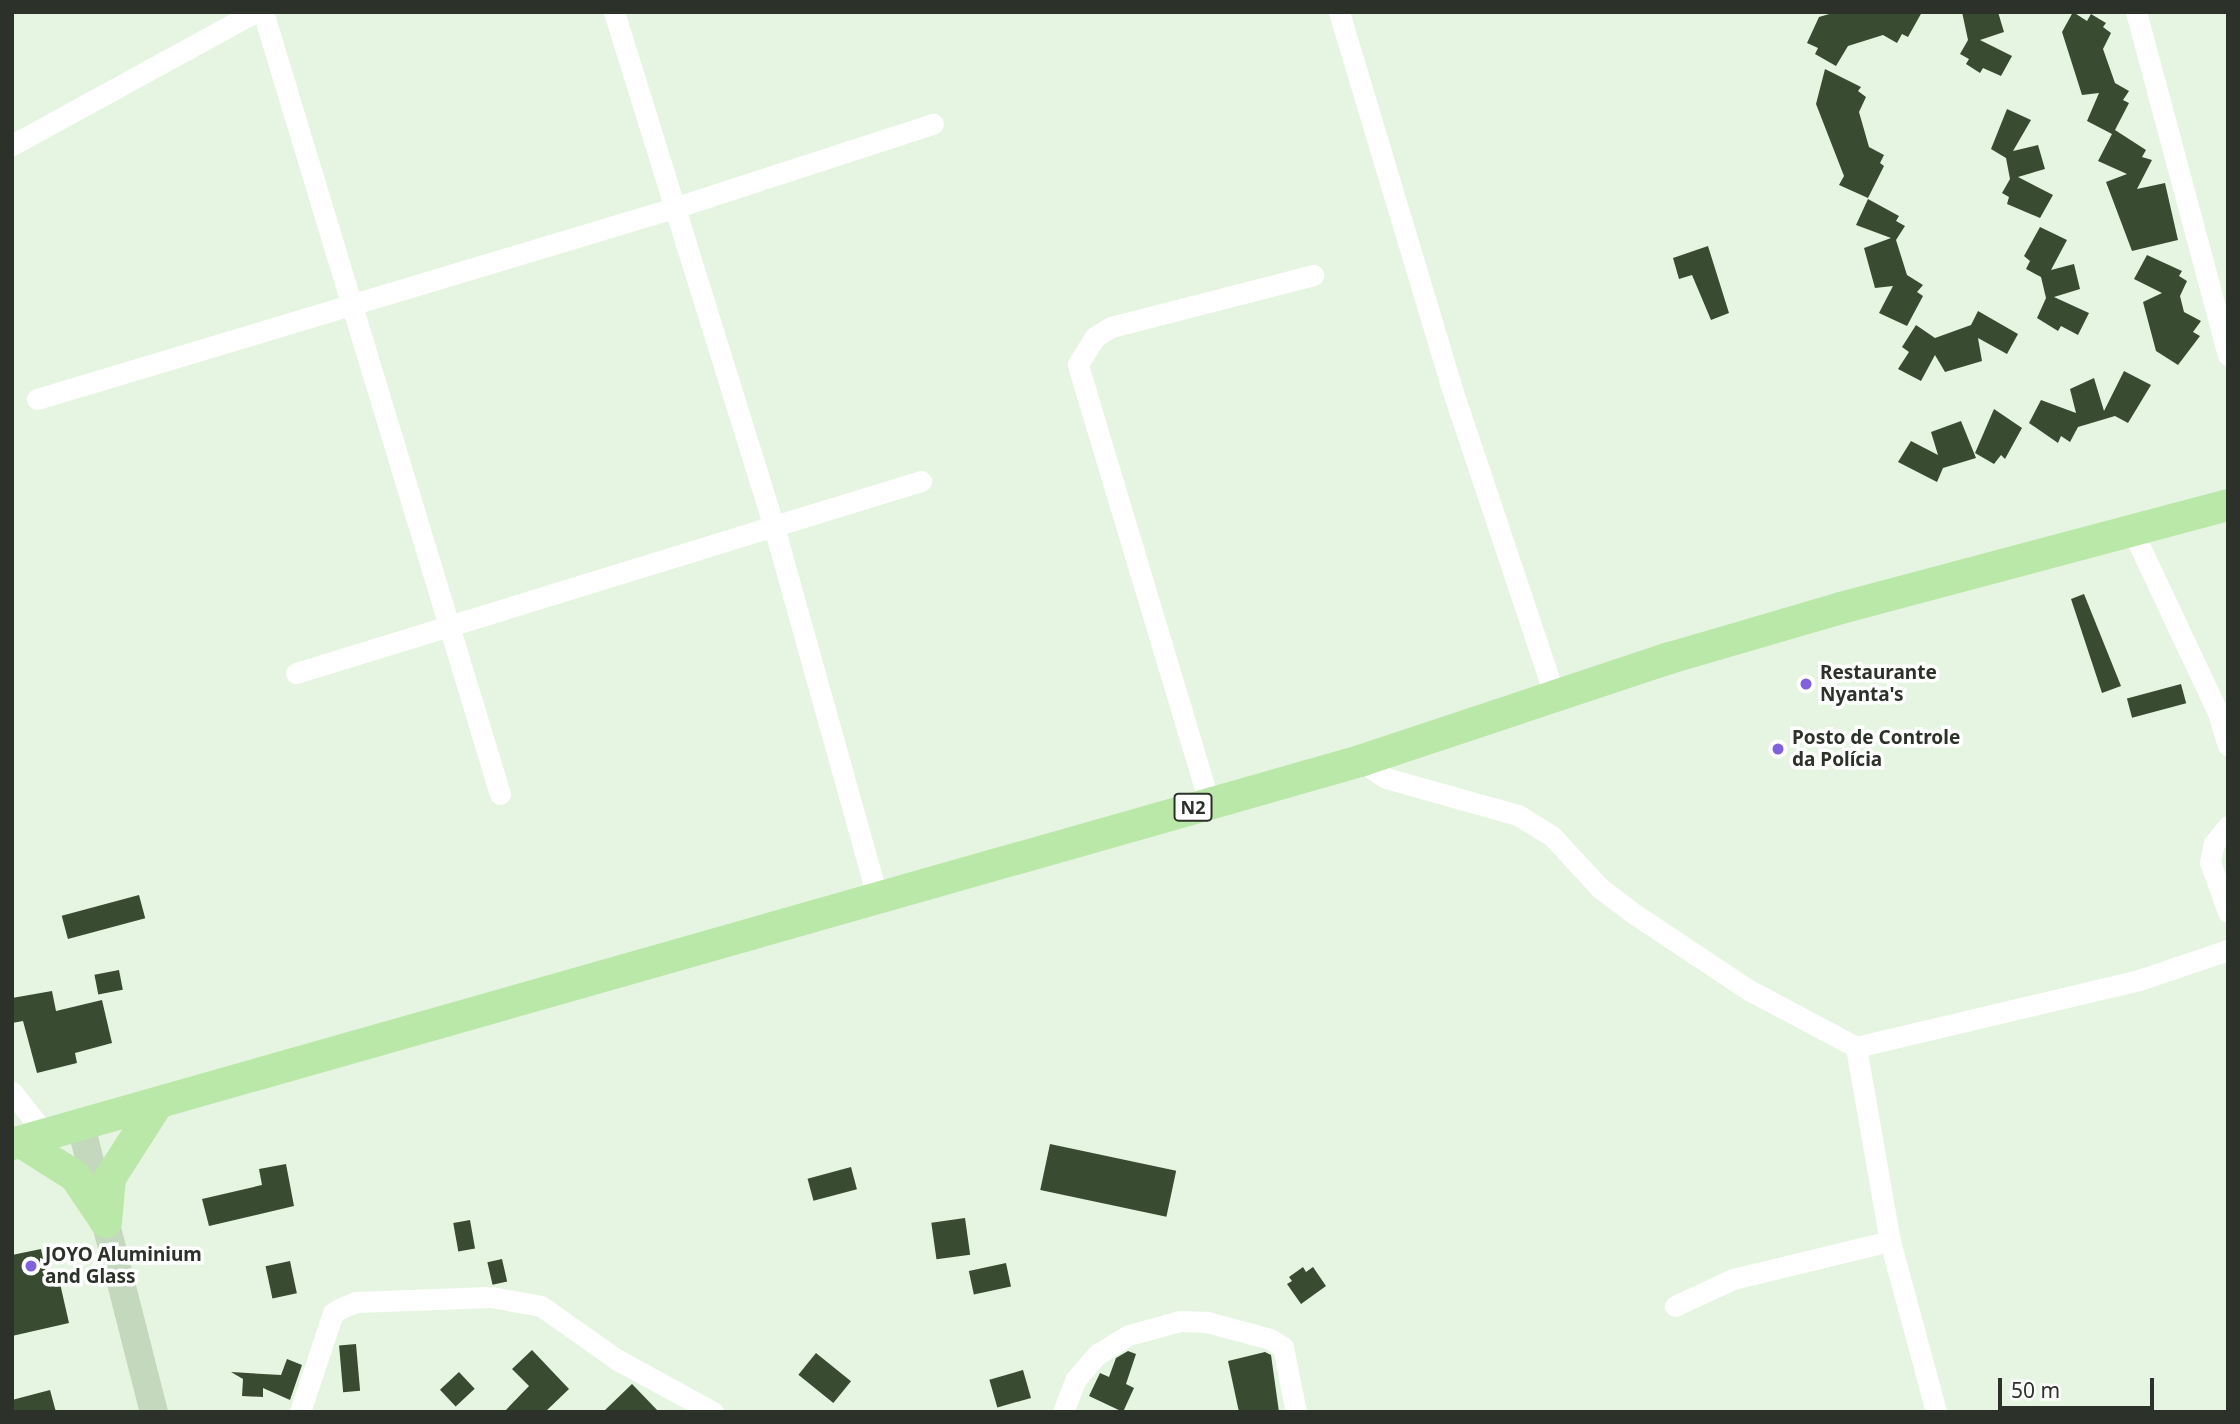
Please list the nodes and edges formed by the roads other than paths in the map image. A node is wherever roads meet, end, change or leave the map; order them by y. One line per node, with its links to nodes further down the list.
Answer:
1 (255, 12): 7 (street)
2 (263, 12): 10 (street)
3 (614, 12): 8 (street)
4 (1339, 12): 19 (street)
5 (2136, 12): 11 (street)
6 (933, 124): 8 (street)
7 (12, 145)
8 (677, 207): 10 (street); 15 (street)
9 (1313, 275): 23 (street)
10 (350, 306): 12 (street); 17 (street)
11 (2228, 355)
12 (37, 399)
13 (921, 481): 15 (street)
14 (2228, 505): 16 (main road, N2)
15 (774, 527): 17 (street); 25 (street)
16 (2133, 532): 19 (main road, N2); 20 (street)
17 (450, 626): 18 (street); 22 (street)
18 (296, 673)
19 (1555, 697): 21 (main road, N2)
20 (2228, 745)
21 (1360, 761): 23 (main road, N2); 28 (street)
22 (500, 794)
23 (1209, 802): 25 (main road, N2)
24 (2228, 826): 26 (street)
25 (877, 896): 30 (main road, N2)
26 (2228, 912)
27 (2228, 950): 28 (street)
28 (1856, 1047): 34 (street)
29 (12, 1092): 32 (street)
30 (156, 1106): 31 (main road, N2); 33 (main road)
31 (81, 1126): 32 (main road, N2); 33 (main road)
32 (27, 1140): 33 (main road)
33 (106, 1222): 36 (main road)
34 (1890, 1241): 35 (street); 41 (street)
35 (1675, 1306)
36 (154, 1412)
37 (300, 1412): 38 (street)
38 (713, 1412)
39 (1063, 1412): 40 (street)
40 (1296, 1412)
41 (1936, 1412)

